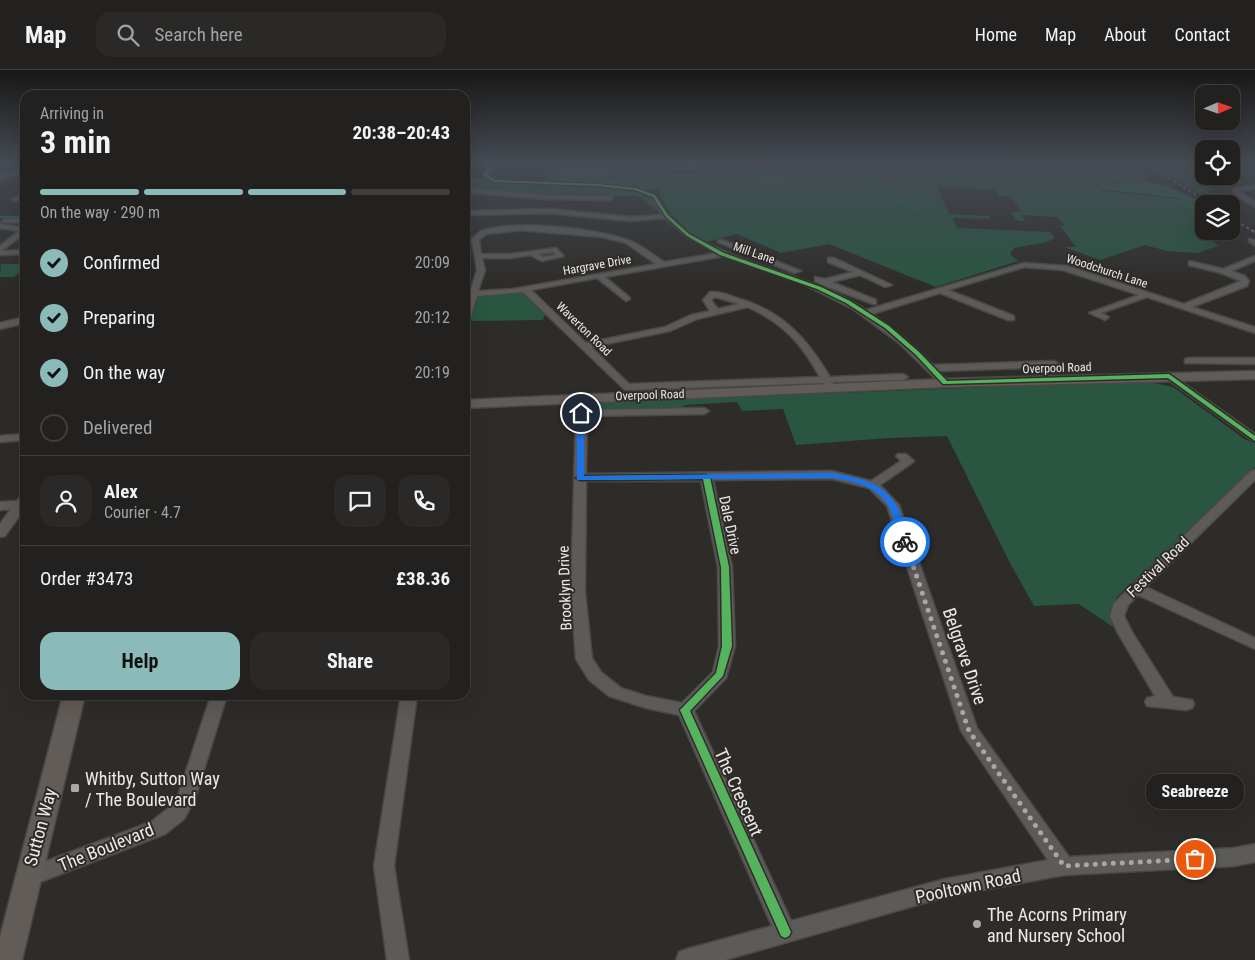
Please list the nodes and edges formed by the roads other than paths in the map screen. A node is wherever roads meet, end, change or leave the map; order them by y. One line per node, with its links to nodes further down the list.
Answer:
1 (553, 204): 3 (street)
2 (659, 204): 5 (street, Mill Lane)
3 (549, 211): 4 (street); 8 (street)
4 (470, 213)
5 (666, 216): 8 (street); 17 (street, Mill Lane)
6 (0, 221): 7 (street)
7 (20, 221)
8 (556, 221): 18 (street); 24 (street)
9 (0, 226): 10 (street)
10 (20, 229)
11 (20, 234): 13 (street)
12 (720, 241): 20 (street)
13 (0, 248)
14 (20, 252): 15 (street)
15 (0, 253)
16 (532, 253): 18 (street)
17 (722, 254): 22 (street, Mill Lane); 24 (street, Hargrave Drive)
18 (479, 256): 33 (street)
19 (844, 257): 26 (street)
20 (764, 258): 22 (street); 28 (street)
21 (1255, 258): 25 (street)
22 (747, 262): 29 (street, Mill Lane)
23 (1192, 262): 25 (street)
24 (663, 265): 27 (street, Hargrave Drive)
25 (1224, 271): 39 (street)
26 (860, 273): 28 (street); 30 (street)
27 (599, 276): 31 (street, Hargrave Drive); 35 (street)
28 (826, 282): 29 (street); 37 (street)
29 (812, 285): 42 (street, Mill Lane)
30 (888, 285)
31 (525, 289): 33 (street, Hargrave Drive); 49 (street, Waverton Road)
32 (940, 290): 34 (street, Woodchurch Lane); 42 (street, Woodchurch Lane); 45 (street)
33 (474, 294): 36 (street)
34 (1146, 295): 39 (street, Woodchurch Lane); 43 (street)
35 (626, 298)
36 (470, 301)
37 (873, 302)
38 (748, 304): 41 (street); 41 (street); 58 (street)
39 (1184, 307): 48 (street, Woodchurch Lane)
40 (1083, 309): 43 (street)
41 (717, 312): 49 (street)
42 (865, 313): 53 (street, Mill Lane)
43 (1093, 313): 44 (street)
44 (1105, 317)
45 (1011, 318)
46 (20, 321): 47 (street)
47 (0, 326)
48 (1255, 330)
49 (583, 346): 59 (street, Waverton Road)
50 (1255, 361): 51 (street)
51 (1188, 362)
52 (1054, 364): 53 (street, Overpool Road)
53 (931, 368): 57 (street, Mill Lane)
54 (1255, 375): 55 (main road, Overpool Road)
55 (1169, 376): 57 (main road, Overpool Road); 65 (street)
56 (903, 377): 58 (street, Overpool Road)
57 (945, 383): 58 (main road, Overpool Road)
58 (829, 384): 59 (street, Overpool Road); 60 (main road, Overpool Road)
59 (627, 387)
60 (582, 398): 61 (main road, Overpool Road); 63 (street, Brooklyn Drive)
61 (470, 404)
62 (704, 411): 63 (street)
63 (581, 413): 70 (street, Brooklyn Drive)
64 (20, 438): 66 (street)
65 (1255, 439)
66 (0, 440)
67 (909, 460): 71 (street)
68 (1255, 473): 76 (street, Festival Road)
69 (706, 477): 70 (street, Dale Drive); 71 (street, Dale Drive); 82 (street, Dale Drive)
70 (580, 478): 82 (street, Brooklyn Drive)
71 (873, 485): 84 (street, Belgrave Drive)
72 (20, 503): 73 (street)
73 (0, 506)
74 (20, 506): 75 (street)
75 (0, 533)
76 (1136, 588): 77 (street); 81 (street, Festival Road)
77 (1255, 644)
78 (73, 700): 85 (main road, Sutton Way)
79 (217, 700): 85 (street, The Boulevard)
80 (409, 700): 88 (street)
81 (1186, 704)
82 (685, 710): 86 (street, The Crescent)
83 (1255, 853): 84 (street, Pooltown Road)
84 (1064, 866): 86 (street, Pooltown Road)
85 (27, 878): 87 (main road, Sutton Way)
86 (785, 932): 89 (street, Pooltown Road)
87 (8, 960)
88 (398, 960)
89 (687, 960)

